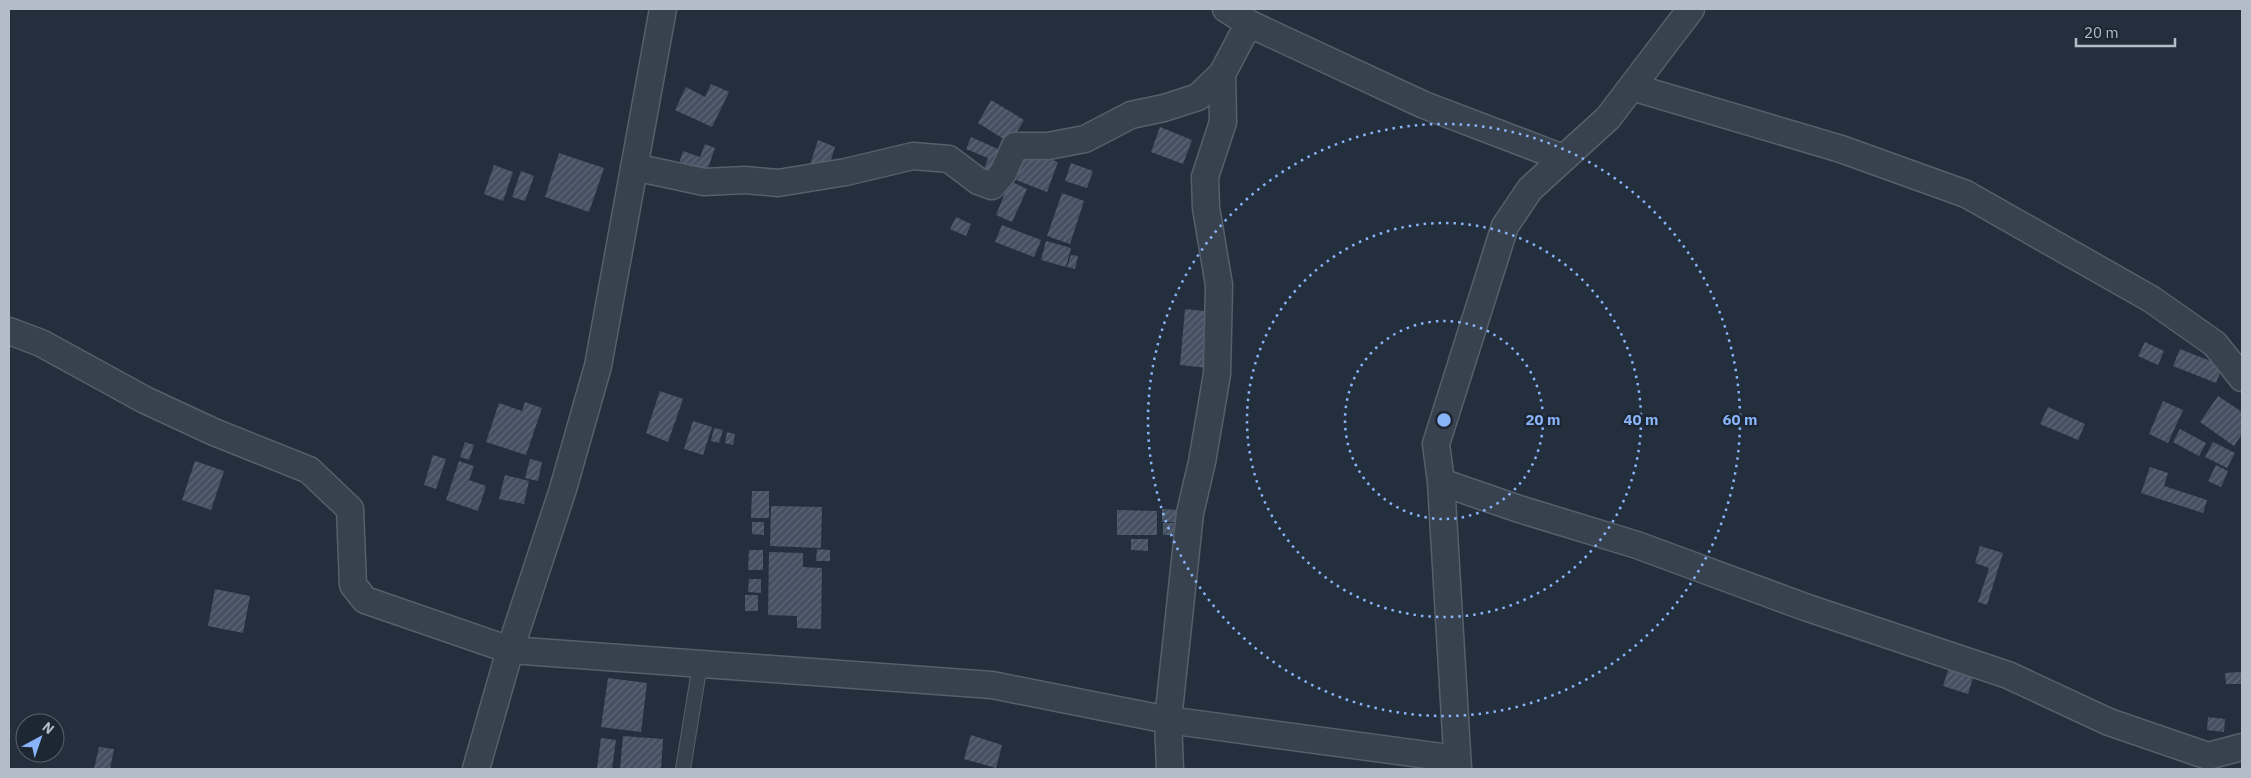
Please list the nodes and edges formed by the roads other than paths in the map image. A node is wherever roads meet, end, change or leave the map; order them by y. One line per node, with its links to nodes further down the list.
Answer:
1 (663, 9): 8 (street)
2 (1226, 9): 4 (street)
3 (1691, 9): 6 (street)
4 (1249, 23): 5 (street); 7 (street)
5 (1222, 74): 8 (street); 14 (street)
6 (1632, 87): 7 (street); 10 (street)
7 (1563, 158): 11 (street)
8 (634, 167): 12 (street)
9 (9, 332): 12 (street)
10 (2242, 378)
11 (1441, 482): 15 (street); 16 (street)
12 (510, 650): 13 (street); 17 (street)
13 (700, 664): 14 (street); 18 (lane)
14 (1168, 720): 16 (street); 19 (street)
15 (2242, 747)
16 (1457, 764)
17 (476, 769)
18 (684, 769)
19 (1170, 769)

